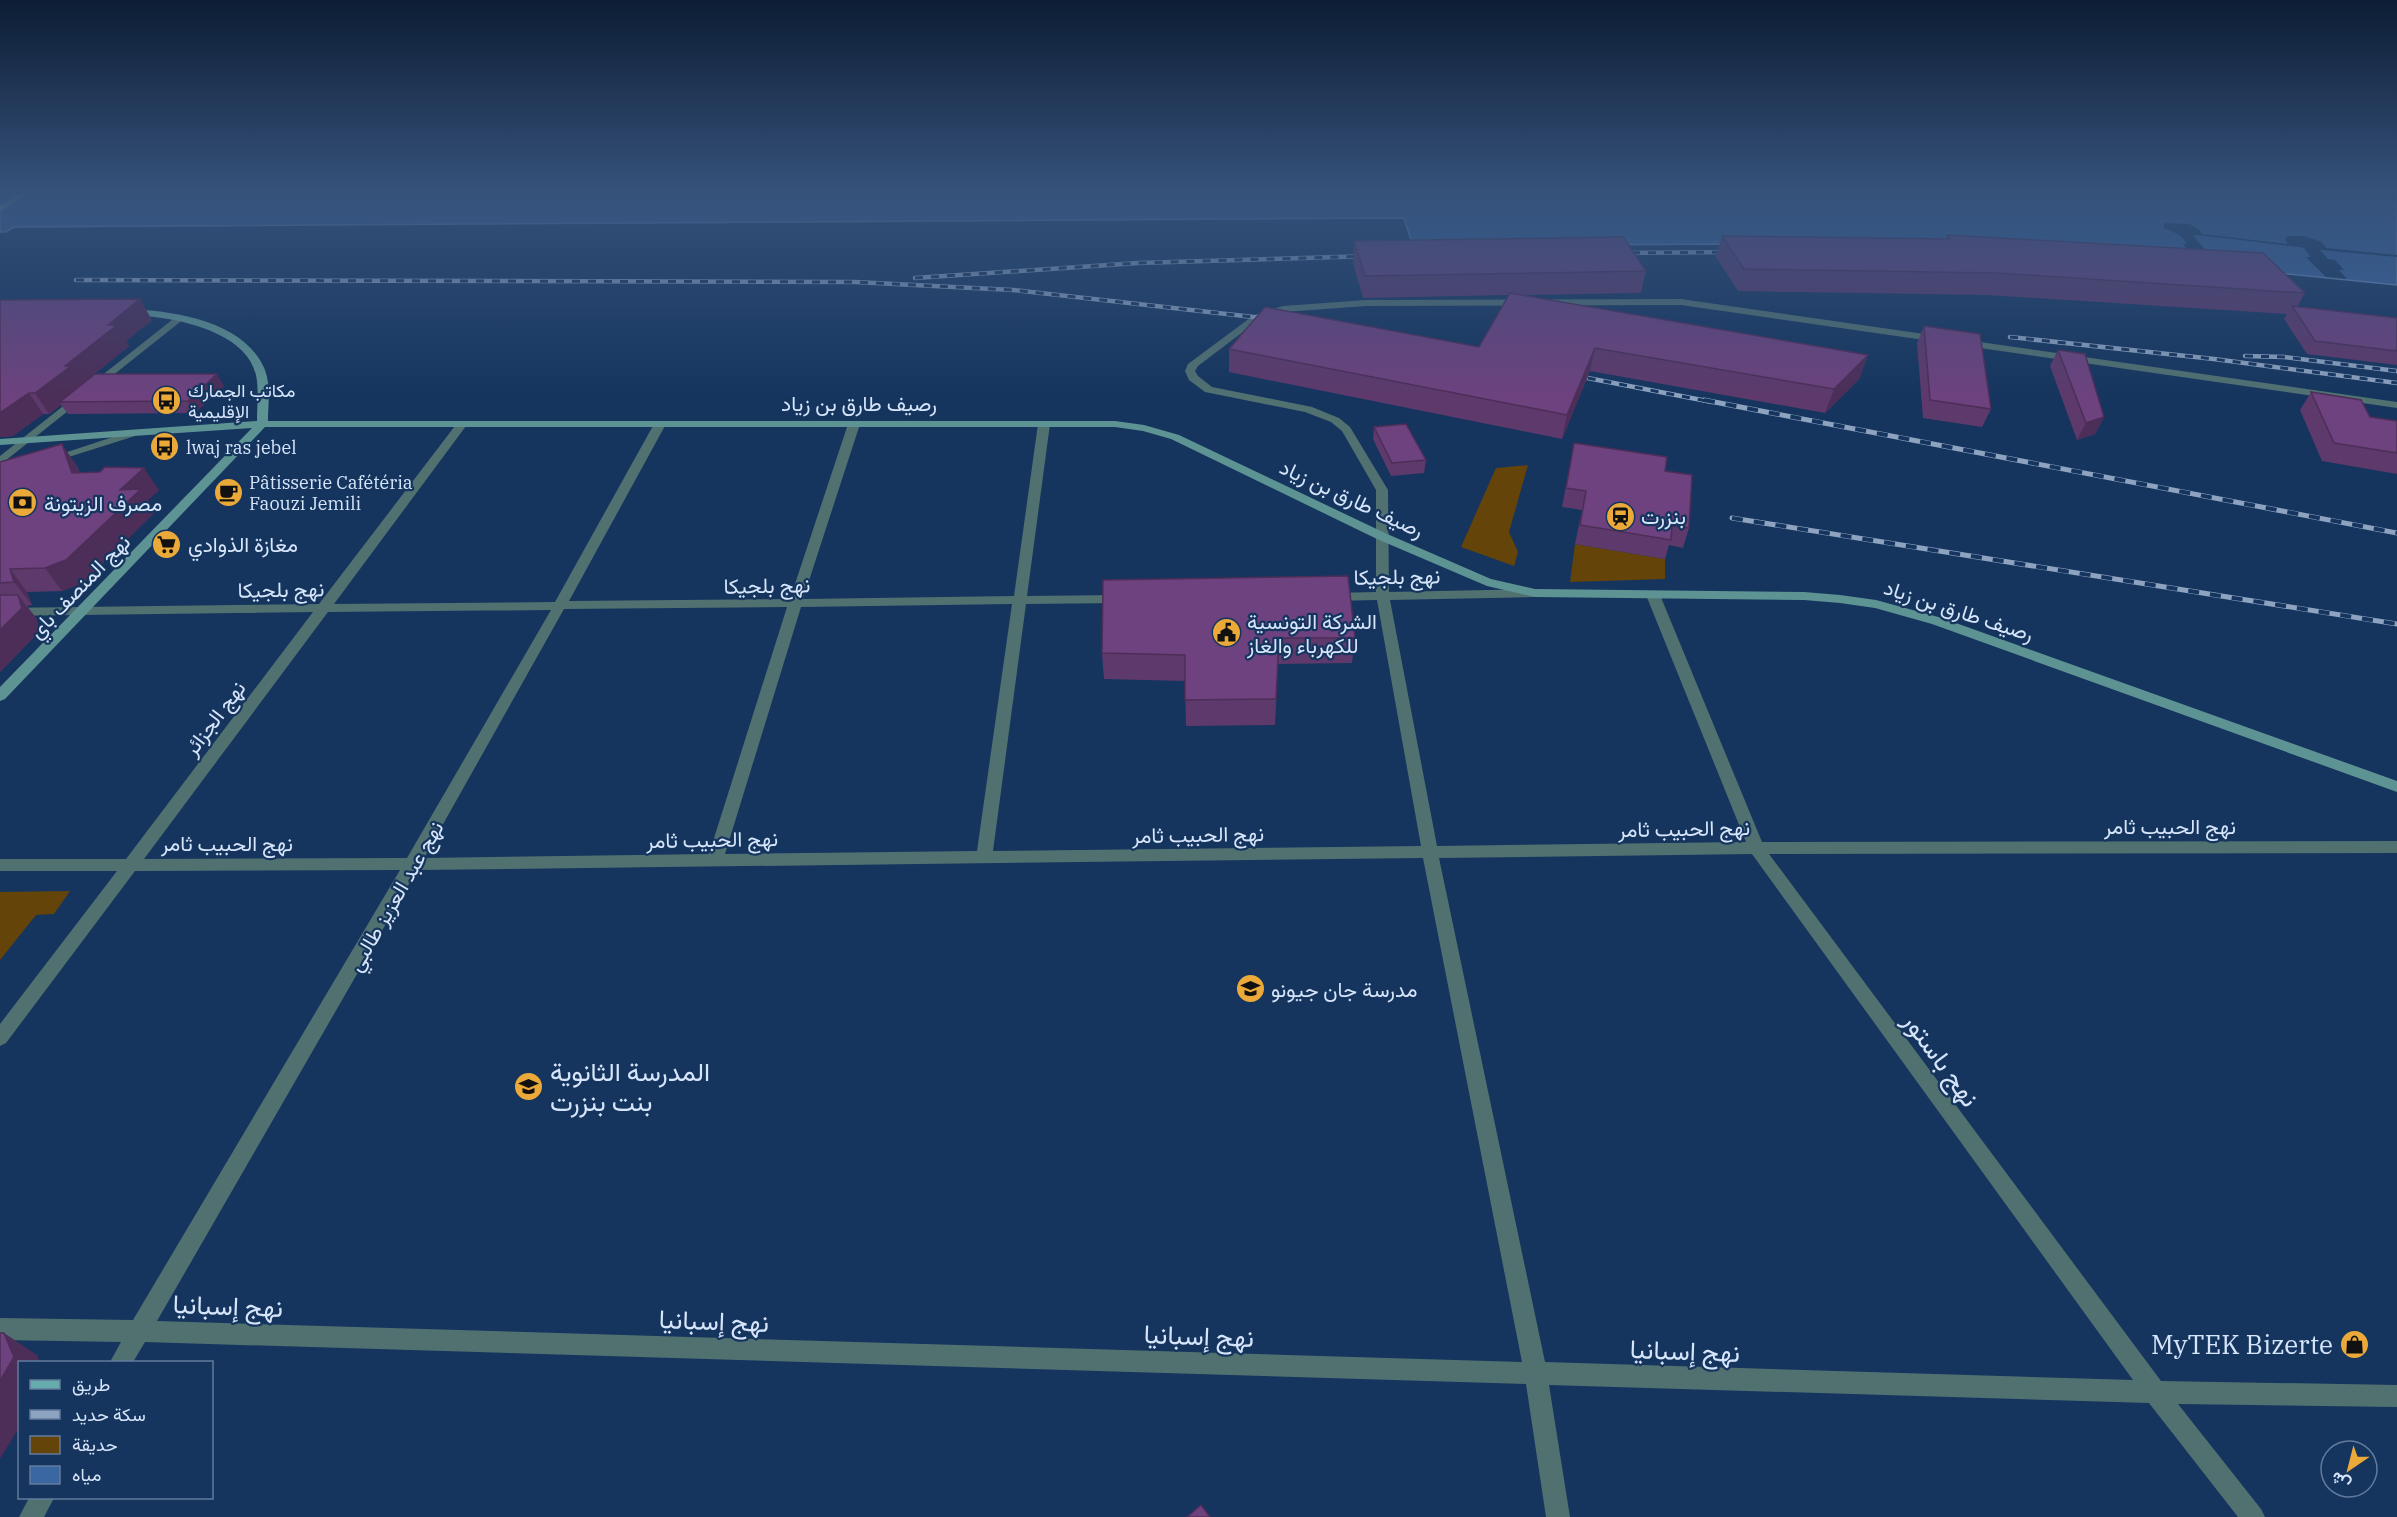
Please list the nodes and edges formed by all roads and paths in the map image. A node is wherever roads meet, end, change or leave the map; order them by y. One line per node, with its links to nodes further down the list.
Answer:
1 (117, 312): 2 (main road)
2 (180, 318): 4 (main road); 11 (street)
3 (2397, 405): 14 (street)
4 (262, 424): 5 (main road, رصيف طارق بن زياد); 9 (main road, رصيف طارق بن زياد); 24 (main road, نهج المنصف باي)
5 (462, 424): 6 (main road, رصيف طارق بن زياد); 23 (street, نهج الجزائر)
6 (660, 424): 7 (main road, رصيف طارق بن زياد); 22 (street, نهج عبد العزيز طالبي)
7 (854, 424): 8 (main road, رصيف طارق بن زياد); 21 (street)
8 (1044, 424): 14 (main road, رصيف طارق بن زياد); 20 (street)
9 (131, 434): 11 (main road, رصيف طارق بن زياد); 12 (street)
10 (0, 442): 11 (main road, رصيف طارق بن زياد)
11 (24, 442): 13 (street)
12 (44, 461)
13 (0, 462)
14 (1381, 536): 15 (main road, رصيف طارق بن زياد); 17 (street)
15 (1535, 593): 16 (main road, رصيف طارق بن زياد); 17 (street, نهج بلجيكا)
16 (1653, 595): 27 (main road, رصيف طارق بن زياد); 29 (street, نهج باستور)
17 (1383, 596): 18 (street, نهج بلجيكا); 30 (street)
18 (1312, 597)
19 (1136, 599): 20 (street, نهج بلجيكا)
20 (1019, 601): 21 (street, نهج بلجيكا); 31 (street)
21 (795, 604): 22 (street, نهج بلجيكا); 32 (street)
22 (561, 607): 23 (street, نهج بلجيكا); 34 (street, نهج عبد العزيز طالبي)
23 (324, 608): 24 (street, نهج بلجيكا); 33 (street, نهج الجزائر)
24 (82, 611): 25 (street, نهج بلجيكا); 26 (main road, نهج المنصف باي)
25 (0, 612)
26 (0, 696)
27 (2397, 787)
28 (2397, 847): 29 (street, نهج الحبيب ثامر)
29 (1756, 848): 30 (street, نهج الحبيب ثامر); 41 (street, نهج باستور)
30 (1430, 852): 31 (street, نهج الحبيب ثامر); 40 (street)
31 (984, 857): 32 (street, نهج الحبيب ثامر)
32 (715, 860): 34 (street, نهج الحبيب ثامر)
33 (130, 864): 34 (street, نهج الحبيب ثامر); 35 (street, نهج الحبيب ثامر); 36 (street, نهج الجزائر)
34 (414, 864): 38 (street, نهج عبد العزيز طالبي)
35 (0, 865)
36 (0, 1038)
37 (0, 1329): 38 (street, نهج إسبانيا)
38 (139, 1331): 39 (street, نهج عبد العزيز طالبي); 40 (street, نهج إسبانيا)
39 (122, 1361)
40 (1536, 1374): 41 (street, نهج إسبانيا); 45 (street)
41 (2155, 1392): 42 (street, نهج إسبانيا); 46 (street, نهج باستور)
42 (2397, 1396)
43 (41, 1499): 44 (street)
44 (31, 1517)
45 (1558, 1517)
46 (2253, 1517)

